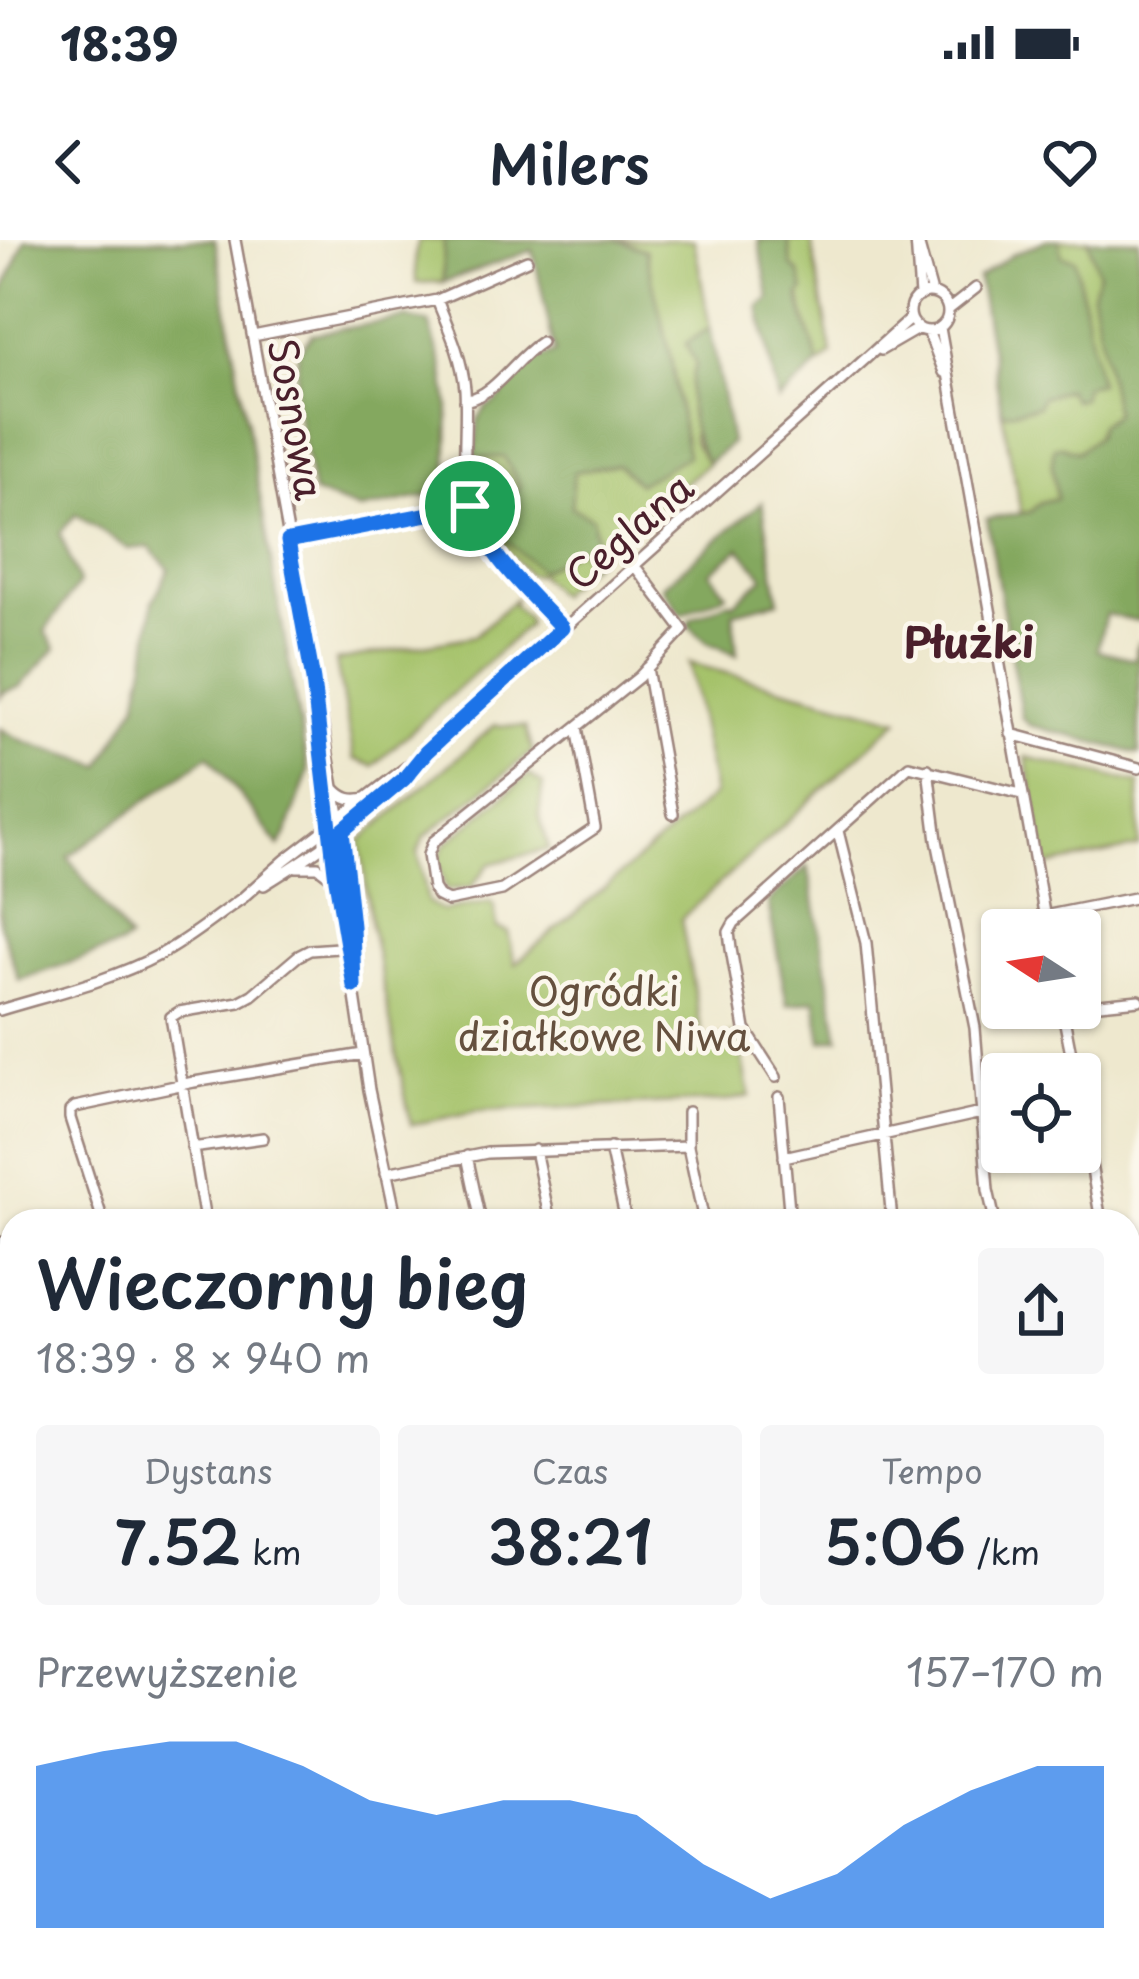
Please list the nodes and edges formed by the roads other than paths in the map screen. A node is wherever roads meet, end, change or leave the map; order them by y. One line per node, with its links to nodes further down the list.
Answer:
1 (236, 240): 9 (street, Sosnowa)
2 (917, 240): 4 (street)
3 (527, 260): 5 (street)
4 (932, 296): 6 (street); 6 (street); 7 (street)
5 (437, 300): 9 (street); 12 (street)
6 (948, 310): 8 (street)
7 (911, 318): 8 (street); 11 (street, Ceglana)
8 (929, 329): 11 (street, Ceglana); 20 (street)
9 (253, 336): 14 (street, Sosnowa)
10 (541, 342): 12 (street)
11 (871, 356): 15 (street, Ceglana)
12 (465, 400): 13 (street)
13 (470, 506): 14 (street); 16 (street)
14 (288, 541): 18 (street, Sosnowa)
15 (634, 565): 16 (street, Ceglana); 17 (street)
16 (562, 628): 21 (street, Ceglana)
17 (647, 668): 19 (street); 27 (street)
18 (313, 680): 24 (street, Sosnowa); 28 (street, Sosnowa)
19 (577, 727): 19 (street)
20 (1011, 734): 22 (street); 25 (street)
21 (426, 752): 26 (street, Ceglana); 28 (street, Ceglana)
22 (1139, 768)
23 (928, 770): 25 (street); 29 (street); 45 (street)
24 (335, 789): 26 (street); 28 (street, Sosnowa)
25 (1021, 794): 34 (street)
26 (366, 798): 28 (street, Ceglana)
27 (673, 814)
28 (335, 830): 30 (street); 31 (street); 33 (street); 36 (street)
29 (838, 831): 41 (street); 46 (street)
30 (291, 868): 31 (street); 33 (street)
31 (336, 880): 36 (street)
32 (1139, 896): 35 (street)
33 (240, 899): 39 (street)
34 (1043, 909)
35 (1077, 909)
36 (350, 946): 40 (street); 42 (street)
37 (1139, 1000): 38 (street)
38 (1101, 1004)
39 (0, 1010)
40 (363, 1054): 42 (street); 54 (street)
41 (776, 1077)
42 (183, 1085): 49 (street); 57 (street)
43 (779, 1097): 53 (street)
44 (688, 1112): 48 (street)
45 (981, 1114): 46 (street)
46 (882, 1135): 53 (street); 65 (street)
47 (263, 1138): 49 (street)
48 (688, 1147): 50 (street); 63 (street)
49 (192, 1148): 58 (street)
50 (610, 1148): 51 (street); 62 (street)
51 (535, 1150): 52 (street); 61 (street)
52 (466, 1156): 54 (street); 60 (street)
53 (784, 1157): 64 (street)
54 (386, 1173): 59 (street)
55 (986, 1173): 66 (street)
56 (1092, 1173): 67 (street)
57 (99, 1209)
58 (203, 1209)
59 (394, 1209)
60 (478, 1209)
61 (547, 1209)
62 (623, 1209)
63 (701, 1209)
64 (789, 1209)
65 (891, 1209)
66 (992, 1209)
67 (1099, 1209)

